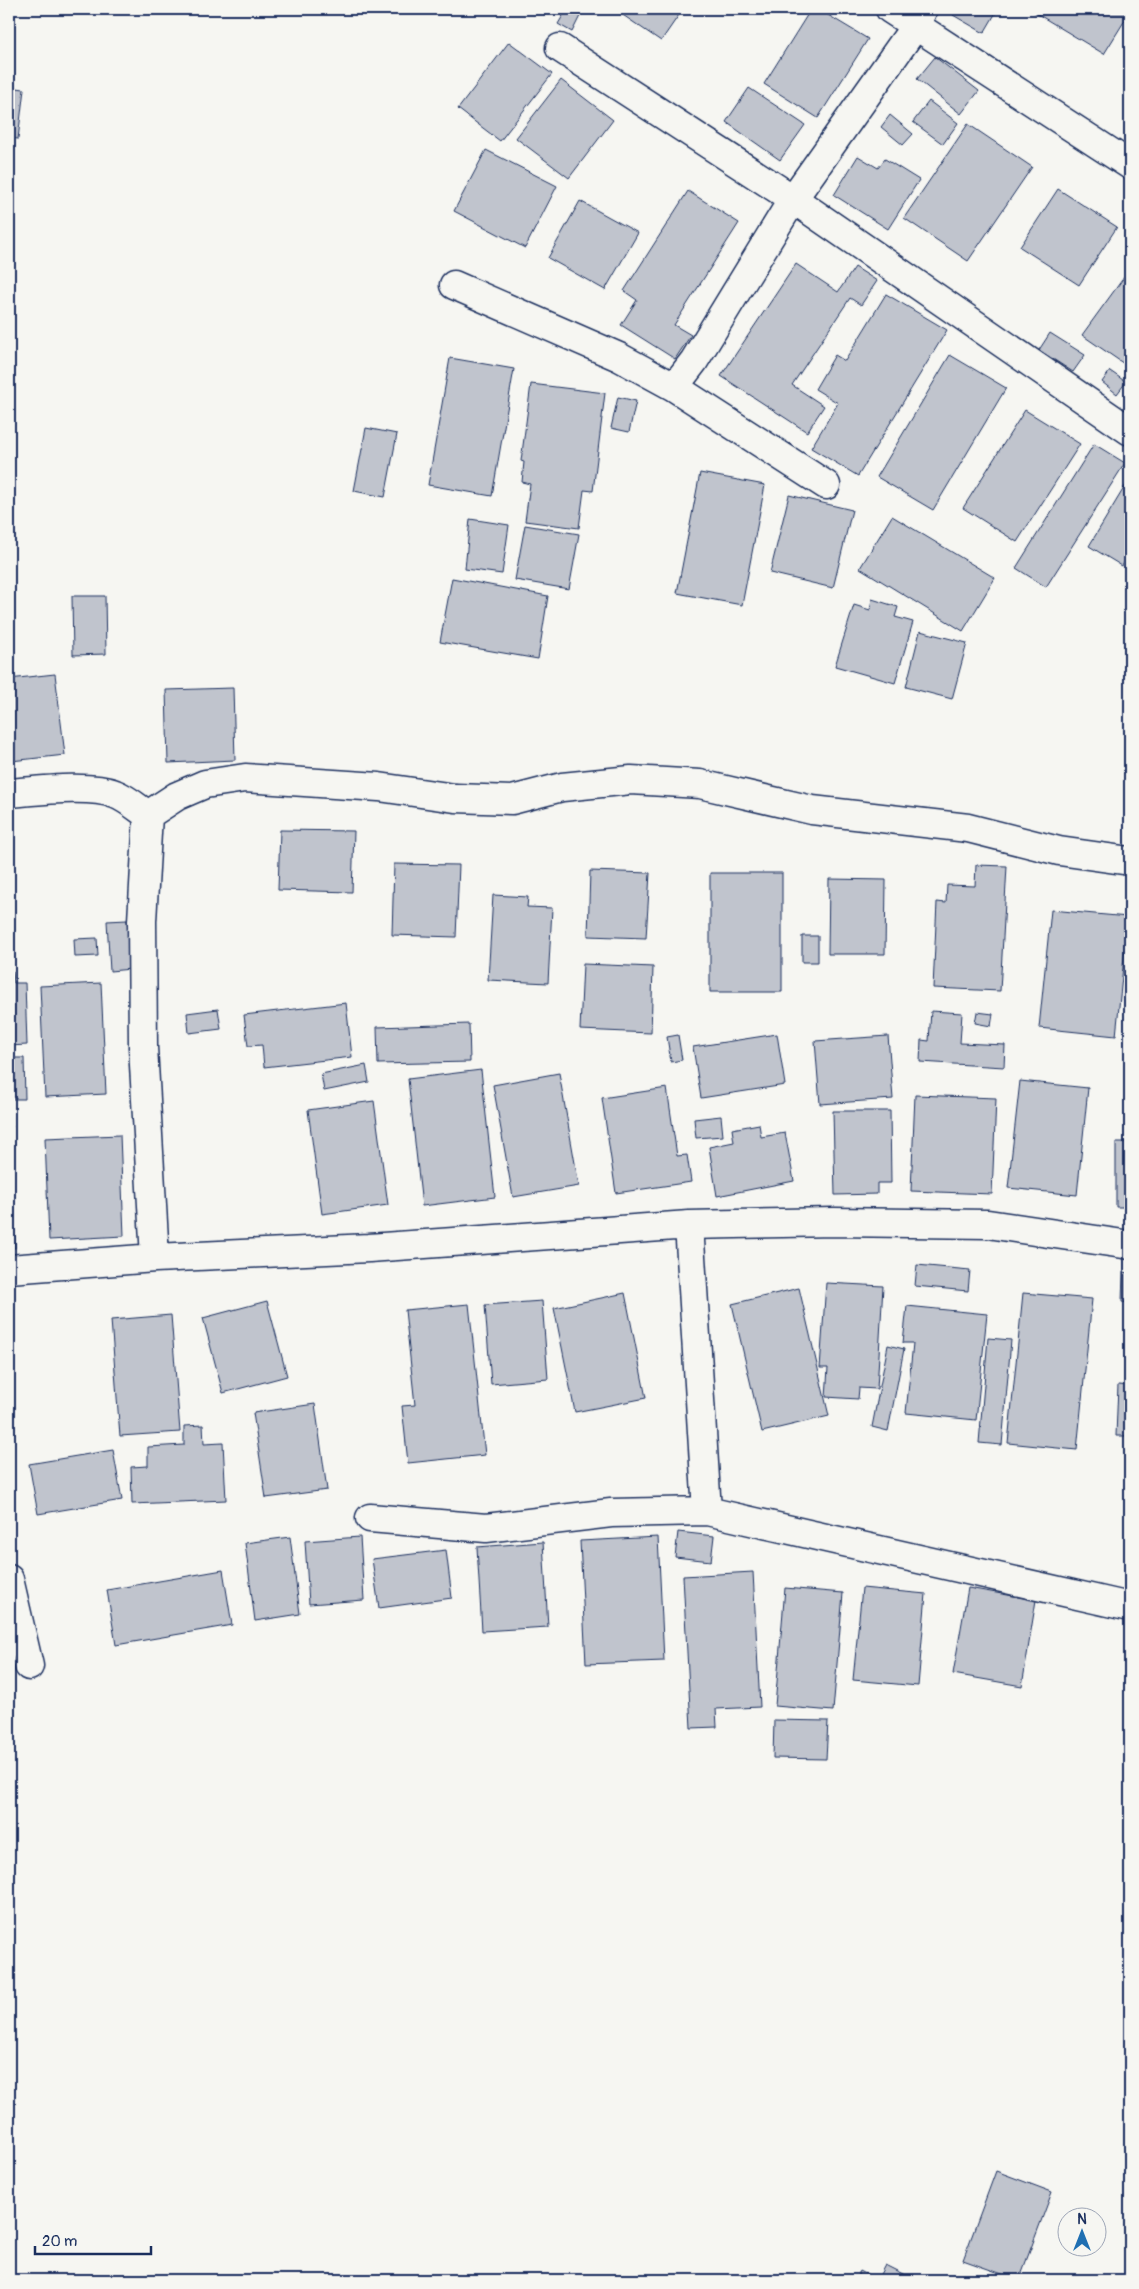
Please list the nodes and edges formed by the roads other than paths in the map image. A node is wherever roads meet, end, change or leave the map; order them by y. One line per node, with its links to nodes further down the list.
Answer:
1 (890, 9): 2 (street)
2 (919, 17): 4 (street); 5 (street)
3 (560, 48): 5 (street)
4 (1130, 165)
5 (793, 199): 7 (street); 8 (street)
6 (454, 285): 7 (street)
7 (674, 387): 9 (street)
8 (1130, 431)
9 (826, 485)
10 (9, 793): 11 (street)
11 (148, 815): 12 (street); 15 (street)
12 (1130, 861)
13 (689, 1225): 14 (street); 15 (street); 17 (street)
14 (1130, 1245)
15 (156, 1258): 16 (street)
16 (9, 1269)
17 (707, 1511): 18 (street); 20 (street)
18 (370, 1518)
19 (9, 1579): 21 (street)
20 (1130, 1606)
21 (29, 1666)

